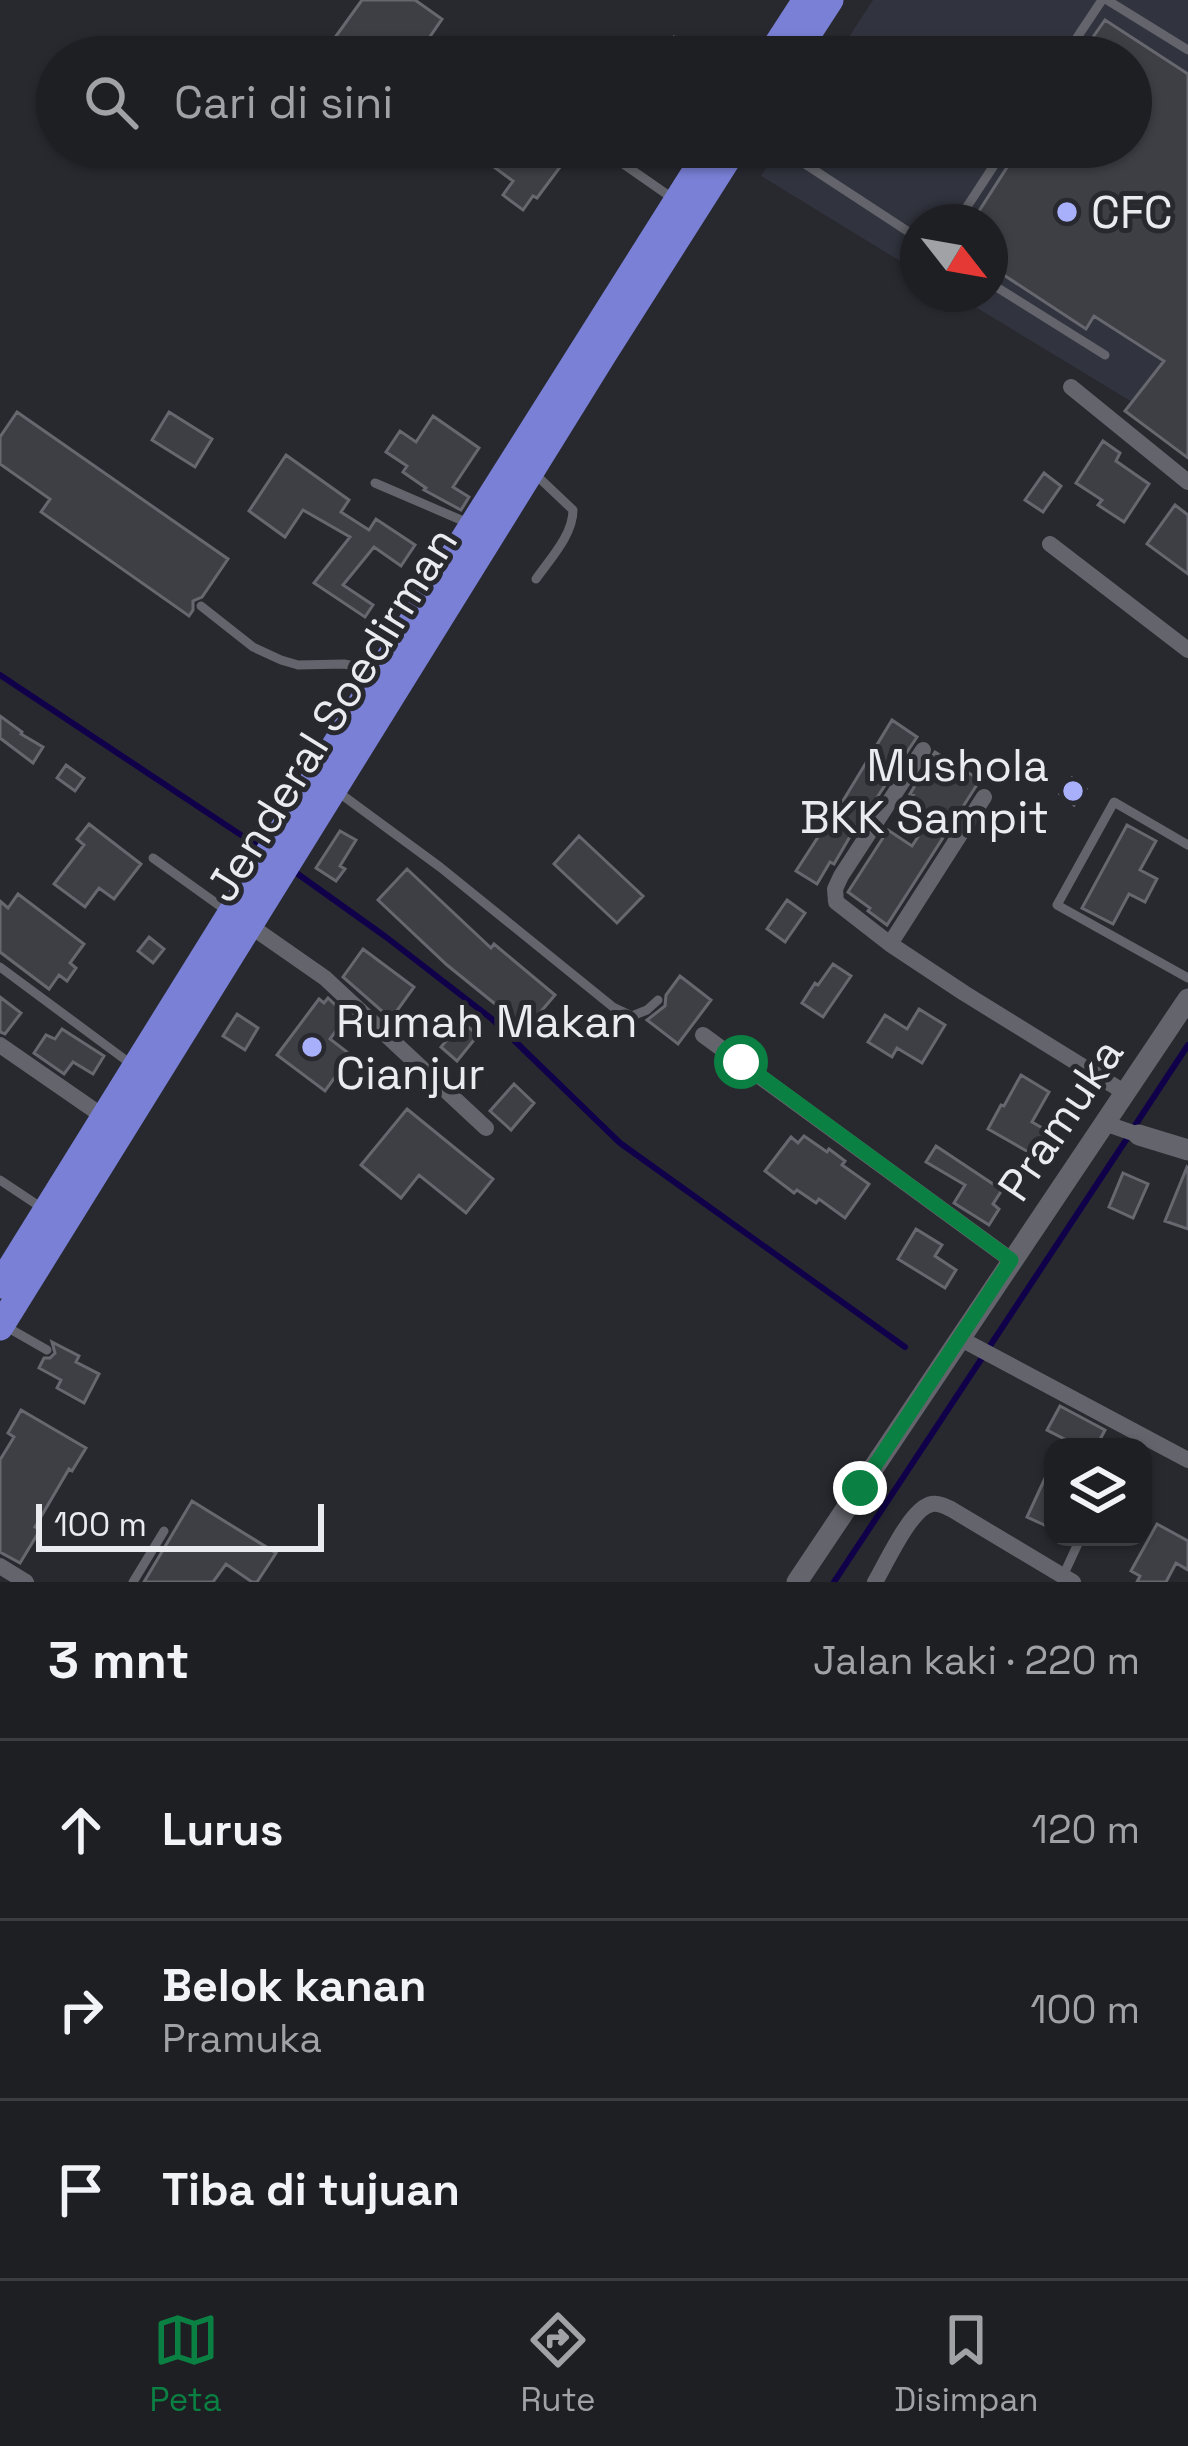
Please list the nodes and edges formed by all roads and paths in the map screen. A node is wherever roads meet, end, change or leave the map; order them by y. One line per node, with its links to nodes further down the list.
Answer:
1 (806, 0): 4 (highway)
2 (830, 0): 5 (highway)
3 (1104, 0): 6 (lane); 7 (lane)
4 (783, 36)
5 (807, 36)
6 (1079, 36)
7 (1188, 50)
8 (629, 168): 13 (lane)
9 (697, 168): 13 (highway, Jenderal Soedirman)
10 (722, 168): 19 (highway, Jenderal Soedirman)
11 (811, 168): 15 (lane)
12 (992, 168): 14 (lane)
13 (675, 200): 22 (highway, Jenderal Soedirman)
14 (969, 204)
15 (900, 226)
16 (1008, 294): 17 (lane)
17 (1105, 355)
18 (1071, 387): 21 (street)
19 (532, 470): 24 (lane); 26 (highway, Jenderal Soedirman)
20 (375, 482): 22 (lane)
21 (1188, 482)
22 (473, 525): 26 (highway, Jenderal Soedirman)
23 (1050, 544): 27 (street)
24 (536, 579)
25 (201, 606): 28 (lane)
26 (430, 612): 28 (highway, Jenderal Soedirman); 30 (highway, Jenderal Soedirman)
27 (1188, 650)
28 (382, 670): 34 (highway, Jenderal Soedirman)
29 (923, 750): 35 (street)
30 (334, 788): 34 (highway, Jenderal Soedirman); 39 (lane)
31 (984, 797): 35 (street)
32 (1188, 845): 37 (lane)
33 (153, 858): 34 (lane)
34 (240, 920): 42 (highway, Jenderal Soedirman); 45 (street); 53 (highway, Jenderal Soedirman)
35 (890, 944): 43 (street)
36 (0, 967): 42 (lane)
37 (1188, 978)
38 (1188, 999): 43 (street, Pramuka)
39 (658, 1000)
40 (703, 1035): 51 (street)
41 (0, 1045): 44 (street)
42 (135, 1067): 44 (highway, Jenderal Soedirman)
43 (1124, 1092): 46 (street, Pramuka)
44 (104, 1118): 49 (highway, Jenderal Soedirman)
45 (486, 1128)
46 (1121, 1129): 47 (street); 51 (street, Pramuka)
47 (1188, 1150)
48 (0, 1180): 49 (lane)
49 (46, 1211): 50 (highway, Jenderal Soedirman)
50 (8, 1256): 52 (highway, Jenderal Soedirman)
51 (1011, 1260): 54 (street, Pramuka)
52 (0, 1286)
53 (1, 1326): 55 (lane)
54 (971, 1344): 56 (street); 63 (street, Pramuka)
55 (47, 1350)
56 (1188, 1460)
57 (164, 1531): 62 (lane)
58 (1078, 1546): 60 (lane)
59 (0, 1566): 61 (street)
60 (1068, 1579): 64 (street)
61 (26, 1582)
62 (133, 1582)
63 (797, 1582)
64 (875, 1582)

